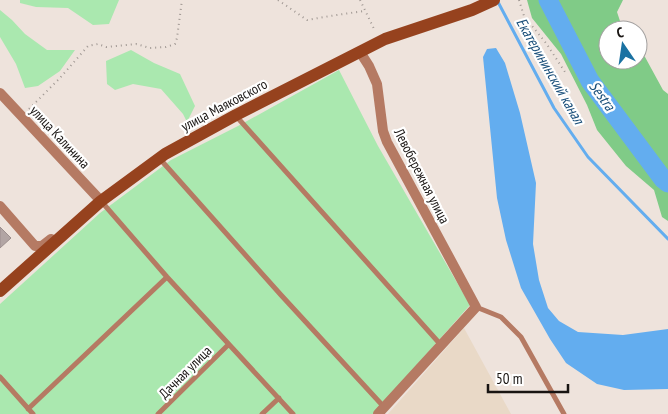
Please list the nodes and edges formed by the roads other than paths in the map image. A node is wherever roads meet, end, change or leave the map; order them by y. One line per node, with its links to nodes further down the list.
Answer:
1 (494, 0): 2 (street, улица Маяковского)
2 (360, 52): 4 (street, улица Маяковского); 11 (street, Левобережная улица)
3 (0, 93): 6 (street, улица Калинина)
4 (236, 115): 5 (street, улица Маяковского); 13 (lane)
5 (158, 158): 6 (street, улица Маяковского); 17 (lane)
6 (100, 201): 8 (street, улица Маяковского); 9 (lane)
7 (0, 206): 8 (street)
8 (88, 212): 10 (street, улица Маяковского)
9 (167, 277): 12 (lane); 16 (lane)
10 (0, 292)
11 (476, 307): 13 (street); 22 (lane)
12 (228, 345): 15 (lane); 19 (lane, Дачная улица)
13 (441, 346): 17 (street)
14 (0, 377): 16 (lane)
15 (279, 398): 20 (lane); 21 (lane)
16 (28, 409): 18 (lane)
17 (381, 410)
18 (33, 414)
19 (158, 414)
20 (262, 414)
21 (293, 414)
22 (564, 414)

